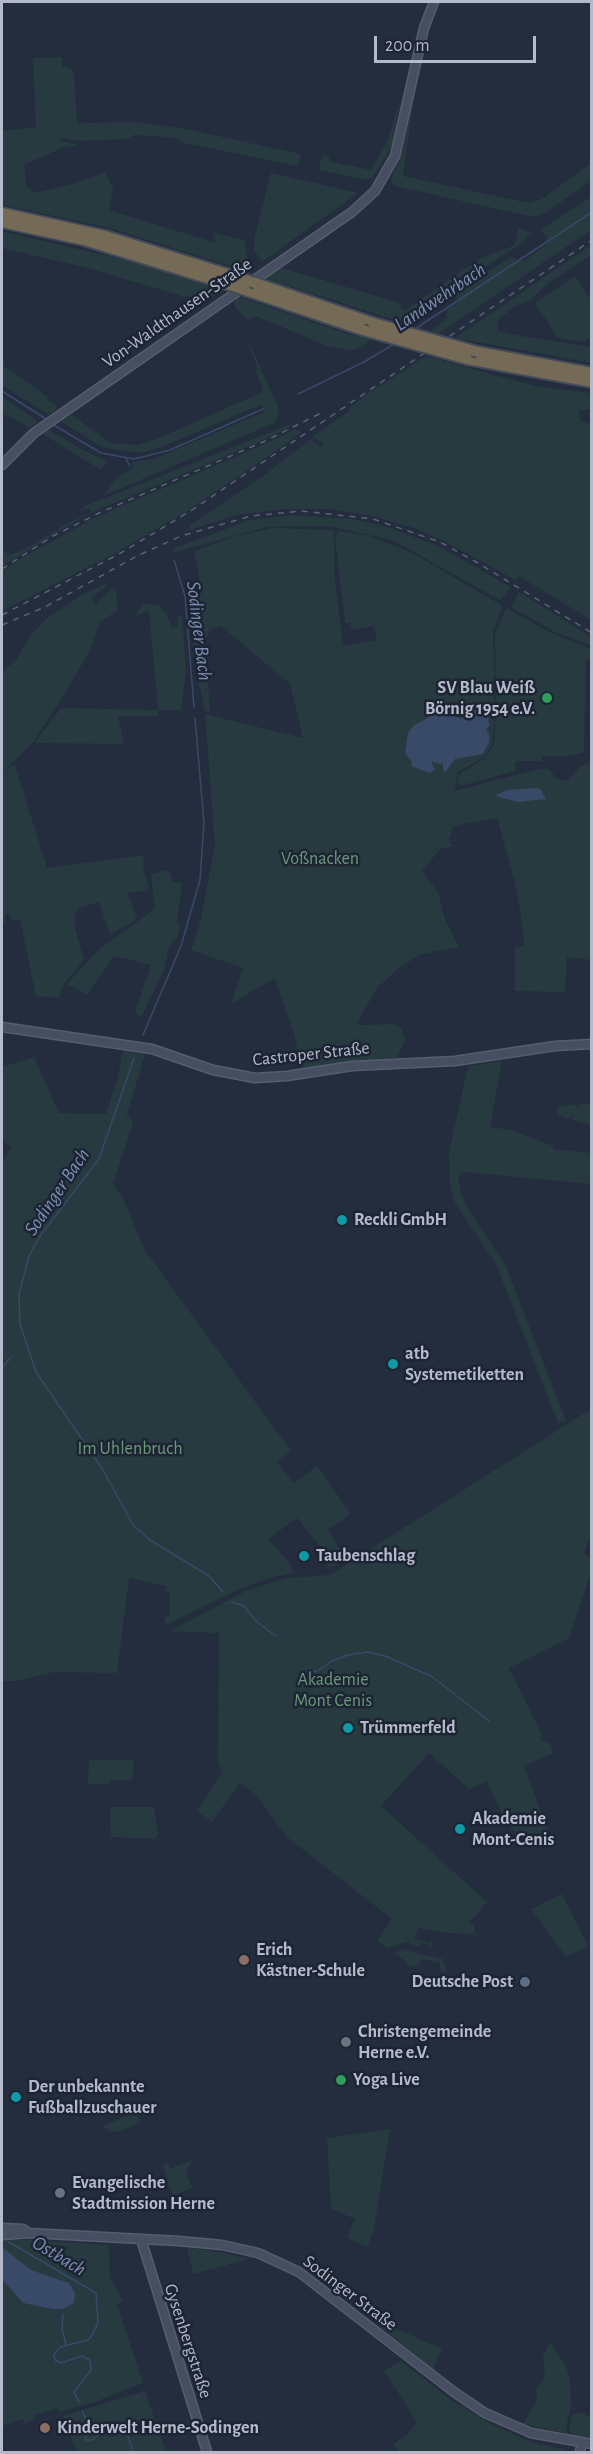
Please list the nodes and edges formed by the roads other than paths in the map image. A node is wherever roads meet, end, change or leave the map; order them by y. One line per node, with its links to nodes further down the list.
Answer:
1 (434, 2): 6 (main road, Von-Waldthausen-Straße)
2 (2, 213): 4 (highway, bridge)
3 (2, 222): 5 (highway, bridge)
4 (591, 373)
5 (591, 382)
6 (2, 465)
7 (2, 1027): 8 (main road, Castroper Straße)
8 (591, 1044)
9 (2, 2228): 10 (main road, Sodinger Straße)
10 (29, 2233): 11 (main road, Sodinger Straße); 12 (main road, Sodinger Straße)
11 (2, 2235)
12 (141, 2239): 13 (main road, Sodinger Straße); 14 (main road, Gysenbergstraße)
13 (585, 2447)
14 (207, 2452)

